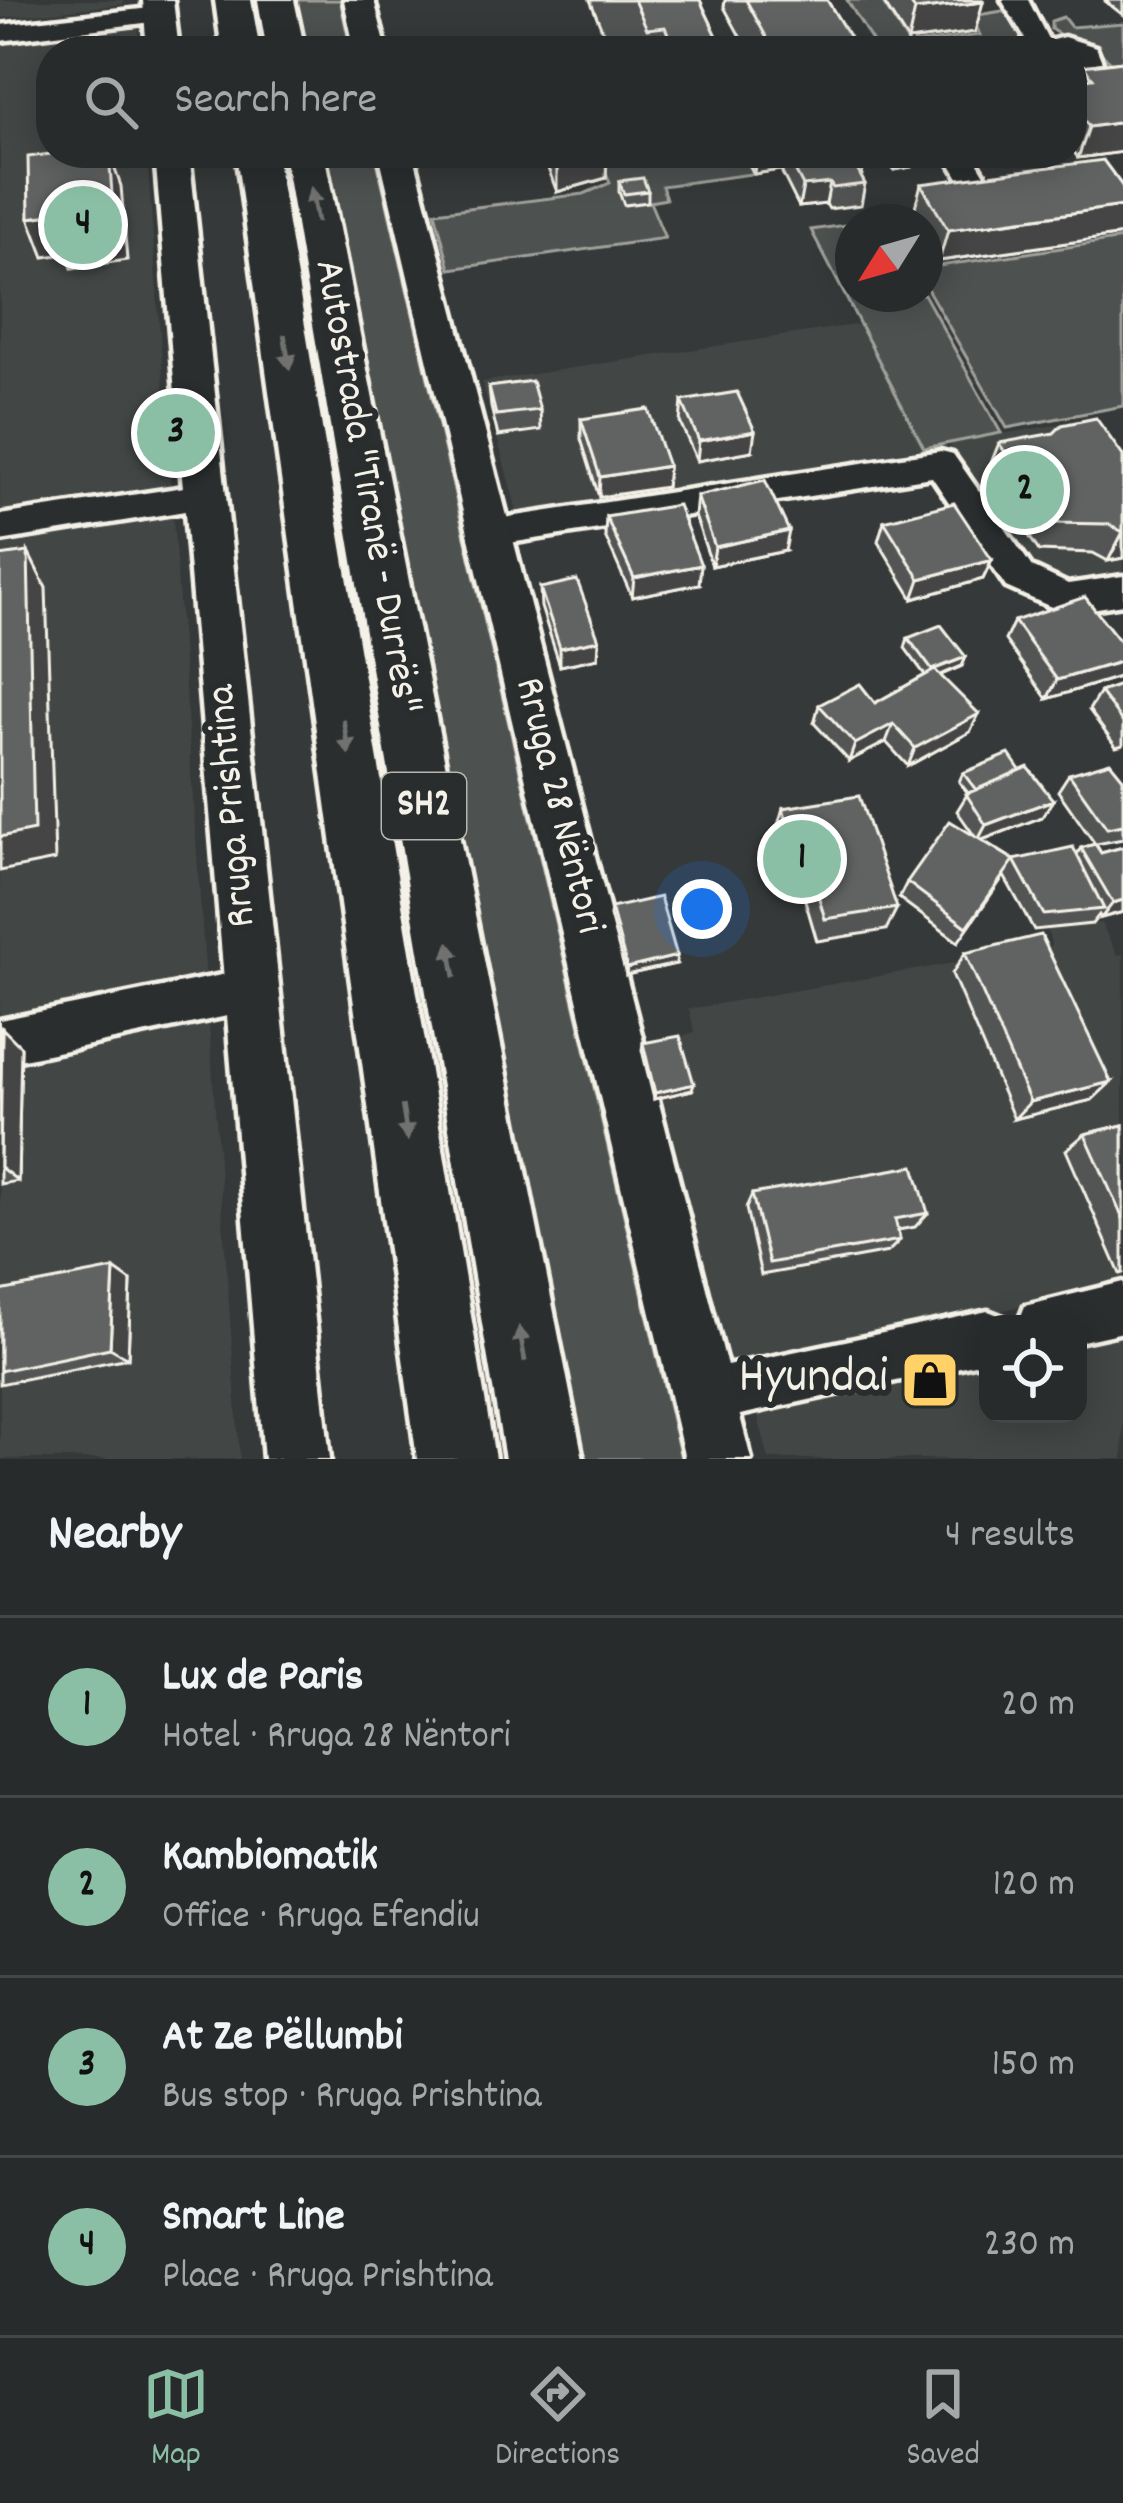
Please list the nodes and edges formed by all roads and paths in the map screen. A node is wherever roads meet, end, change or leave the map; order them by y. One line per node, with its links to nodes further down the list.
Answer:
1 (233, 0): 7 (highway)
2 (276, 0): 8 (highway)
3 (360, 0): 9 (main road)
4 (1015, 0): 10 (street)
5 (159, 7): 6 (street)
6 (0, 33)
7 (239, 36)
8 (283, 36)
9 (368, 36)
10 (1037, 36)
11 (1087, 69): 12 (street)
12 (1123, 74)
13 (173, 168): 17 (main road, Rruga Prishtina)
14 (258, 168): 28 (highway, Autostrada "Tiranë - Durrës" / SH2, one-way to 28)
15 (307, 168): 29 (highway, Autostrada "Tiranë - Durrës" / SH2, one-way to 15)
16 (400, 168): 19 (main road, Rruga 28 Nëntori)
17 (204, 497): 18 (street); 21 (main road, Rruga Prishtina)
18 (0, 528)
19 (490, 533): 20 (street); 26 (main road, Rruga 28 Nëntori)
20 (1123, 590)
21 (251, 990): 22 (street); 27 (main road, Rruga Prishtina)
22 (0, 1042)
23 (1123, 1307): 24 (street)
24 (1085, 1315)
25 (979, 1338): 26 (street)
26 (703, 1397): 30 (main road, Rruga 28 Nëntori)
27 (297, 1459)
28 (457, 1459)
29 (544, 1459)
30 (718, 1459)

